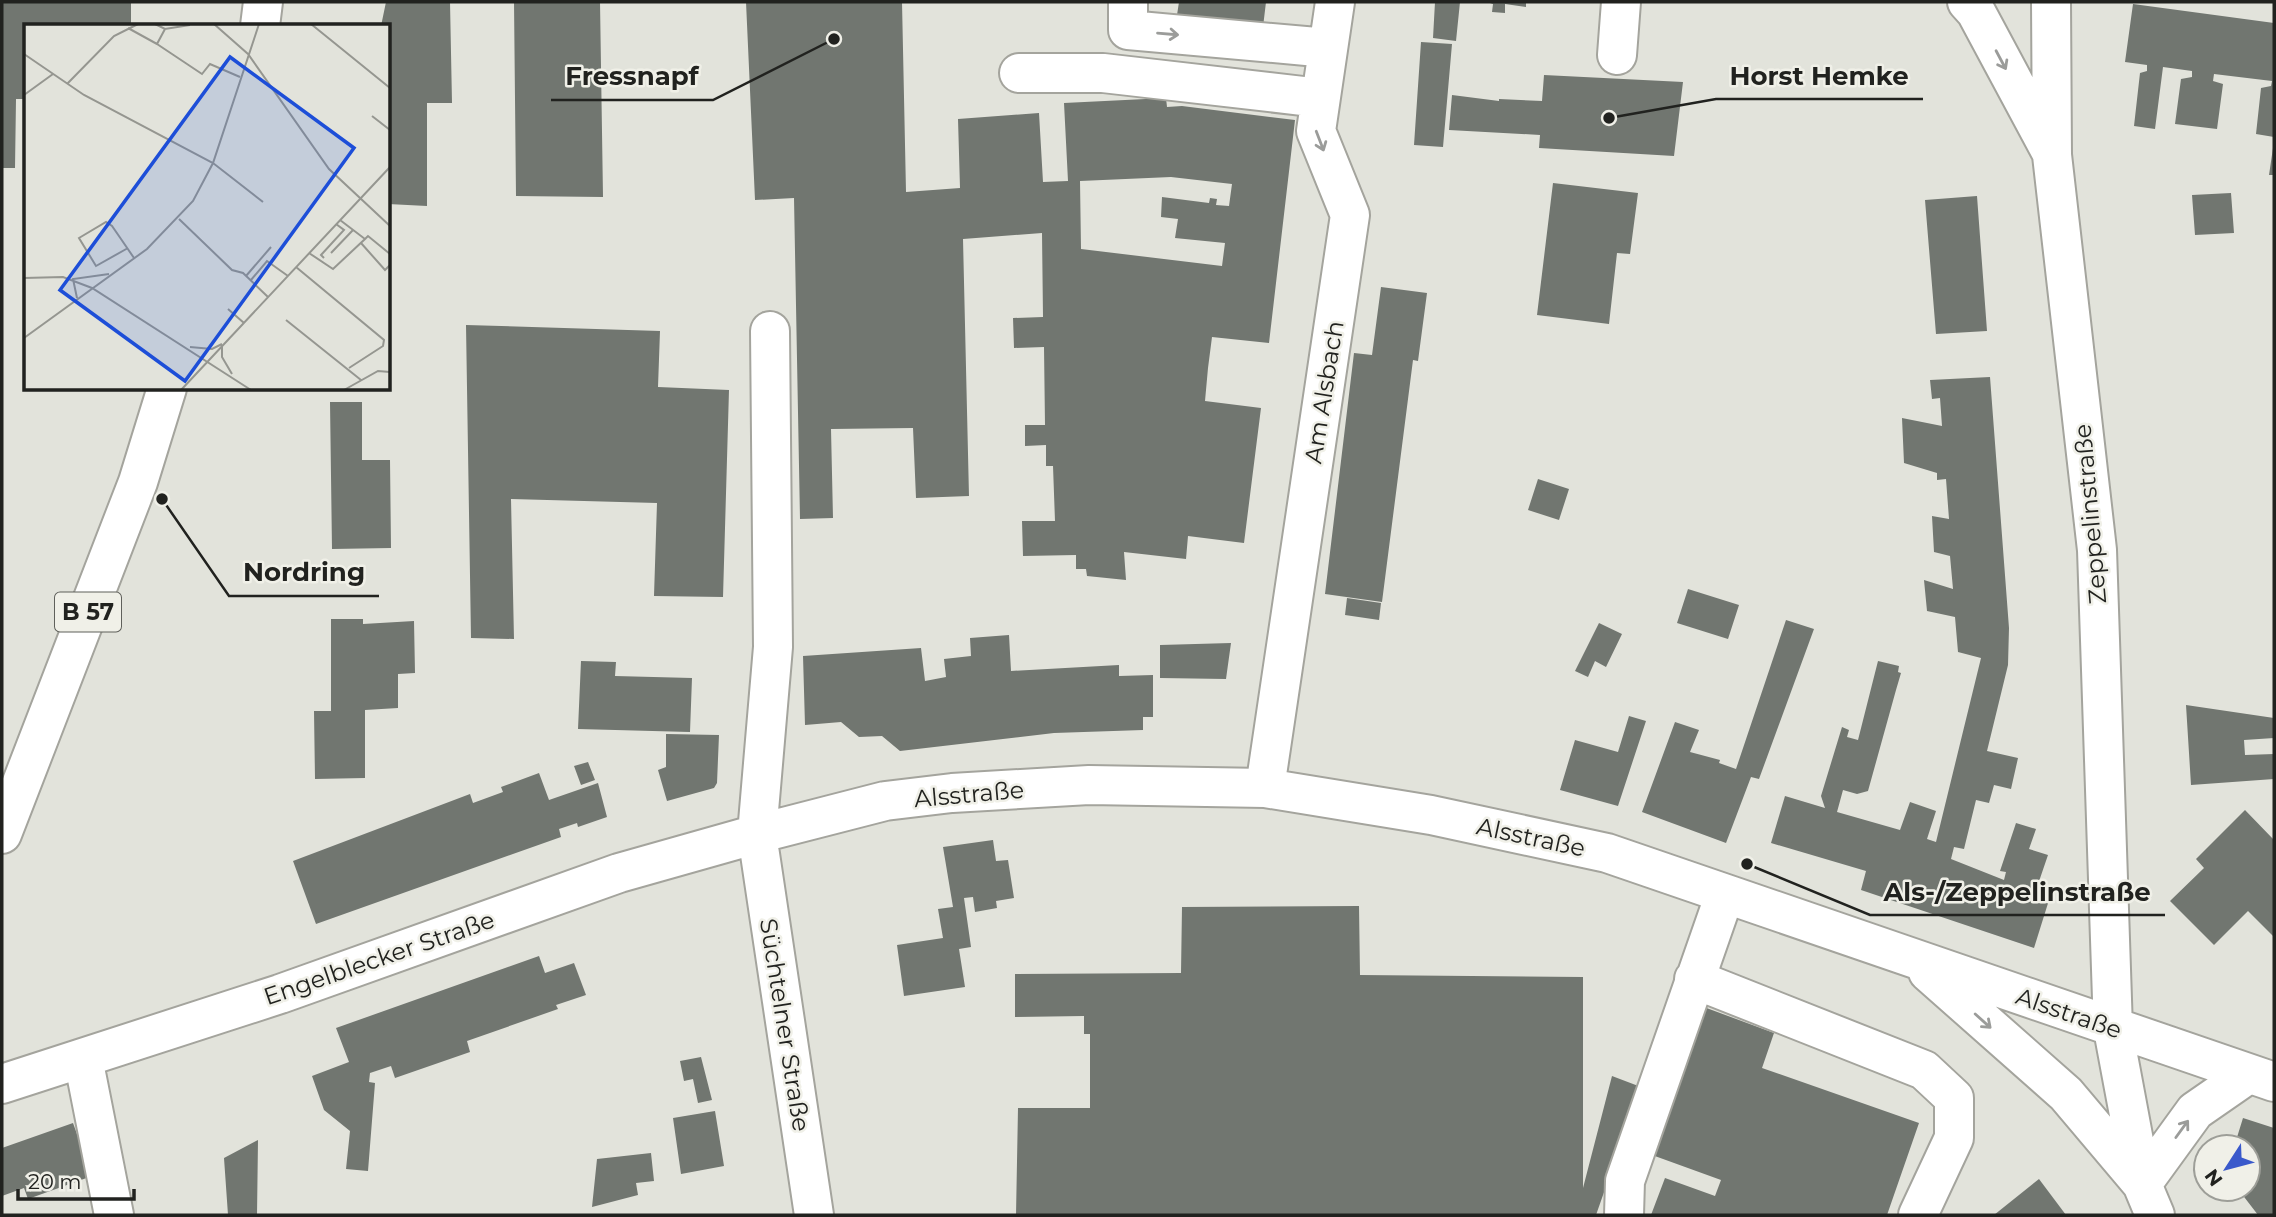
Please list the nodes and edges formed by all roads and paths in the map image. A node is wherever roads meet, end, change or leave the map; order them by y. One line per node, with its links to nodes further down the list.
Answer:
1 (263, 2): 7 (street)
2 (1128, 2): 8 (street, one-way to 8)
3 (1335, 2): 8 (street, Am Alsbach)
4 (1621, 2): 9 (street)
5 (1967, 2): 12 (street, one-way to 12)
6 (2051, 2): 12 (street, Zeppelinstraße)
7 (260, 24)
8 (1328, 48): 11 (street, Am Alsbach)
9 (1617, 55)
10 (1019, 73): 11 (street)
11 (1320, 98): 15 (street, Am Alsbach, one-way to 15)
12 (2052, 155): 21 (street, Zeppelinstraße)
13 (770, 331): 17 (street, Süchtelner Straße)
14 (166, 390): 16 (street, B 57)
15 (1265, 788): 17 (street, Alsstraße); 18 (street, Alsstraße)
16 (2, 834)
17 (757, 834): 22 (street, Engelblecker Straße); 27 (street, Süchtelner Straße)
18 (1725, 894): 19 (street, Alsstraße); 20 (street)
19 (1914, 959): 21 (street, Alsstraße); 25 (street, one-way to 25)
20 (1694, 979): 28 (street); 29 (street)
21 (2113, 1028): 23 (street, Alsstraße); 25 (street, Zeppelinstraße)
22 (83, 1058): 24 (street, Engelblecker Straße); 26 (street)
23 (2261, 1078): 25 (street, one-way to 23)
24 (2, 1084)
25 (2148, 1200)
26 (114, 1215)
27 (814, 1215)
28 (1624, 1215)
29 (1918, 1215)

